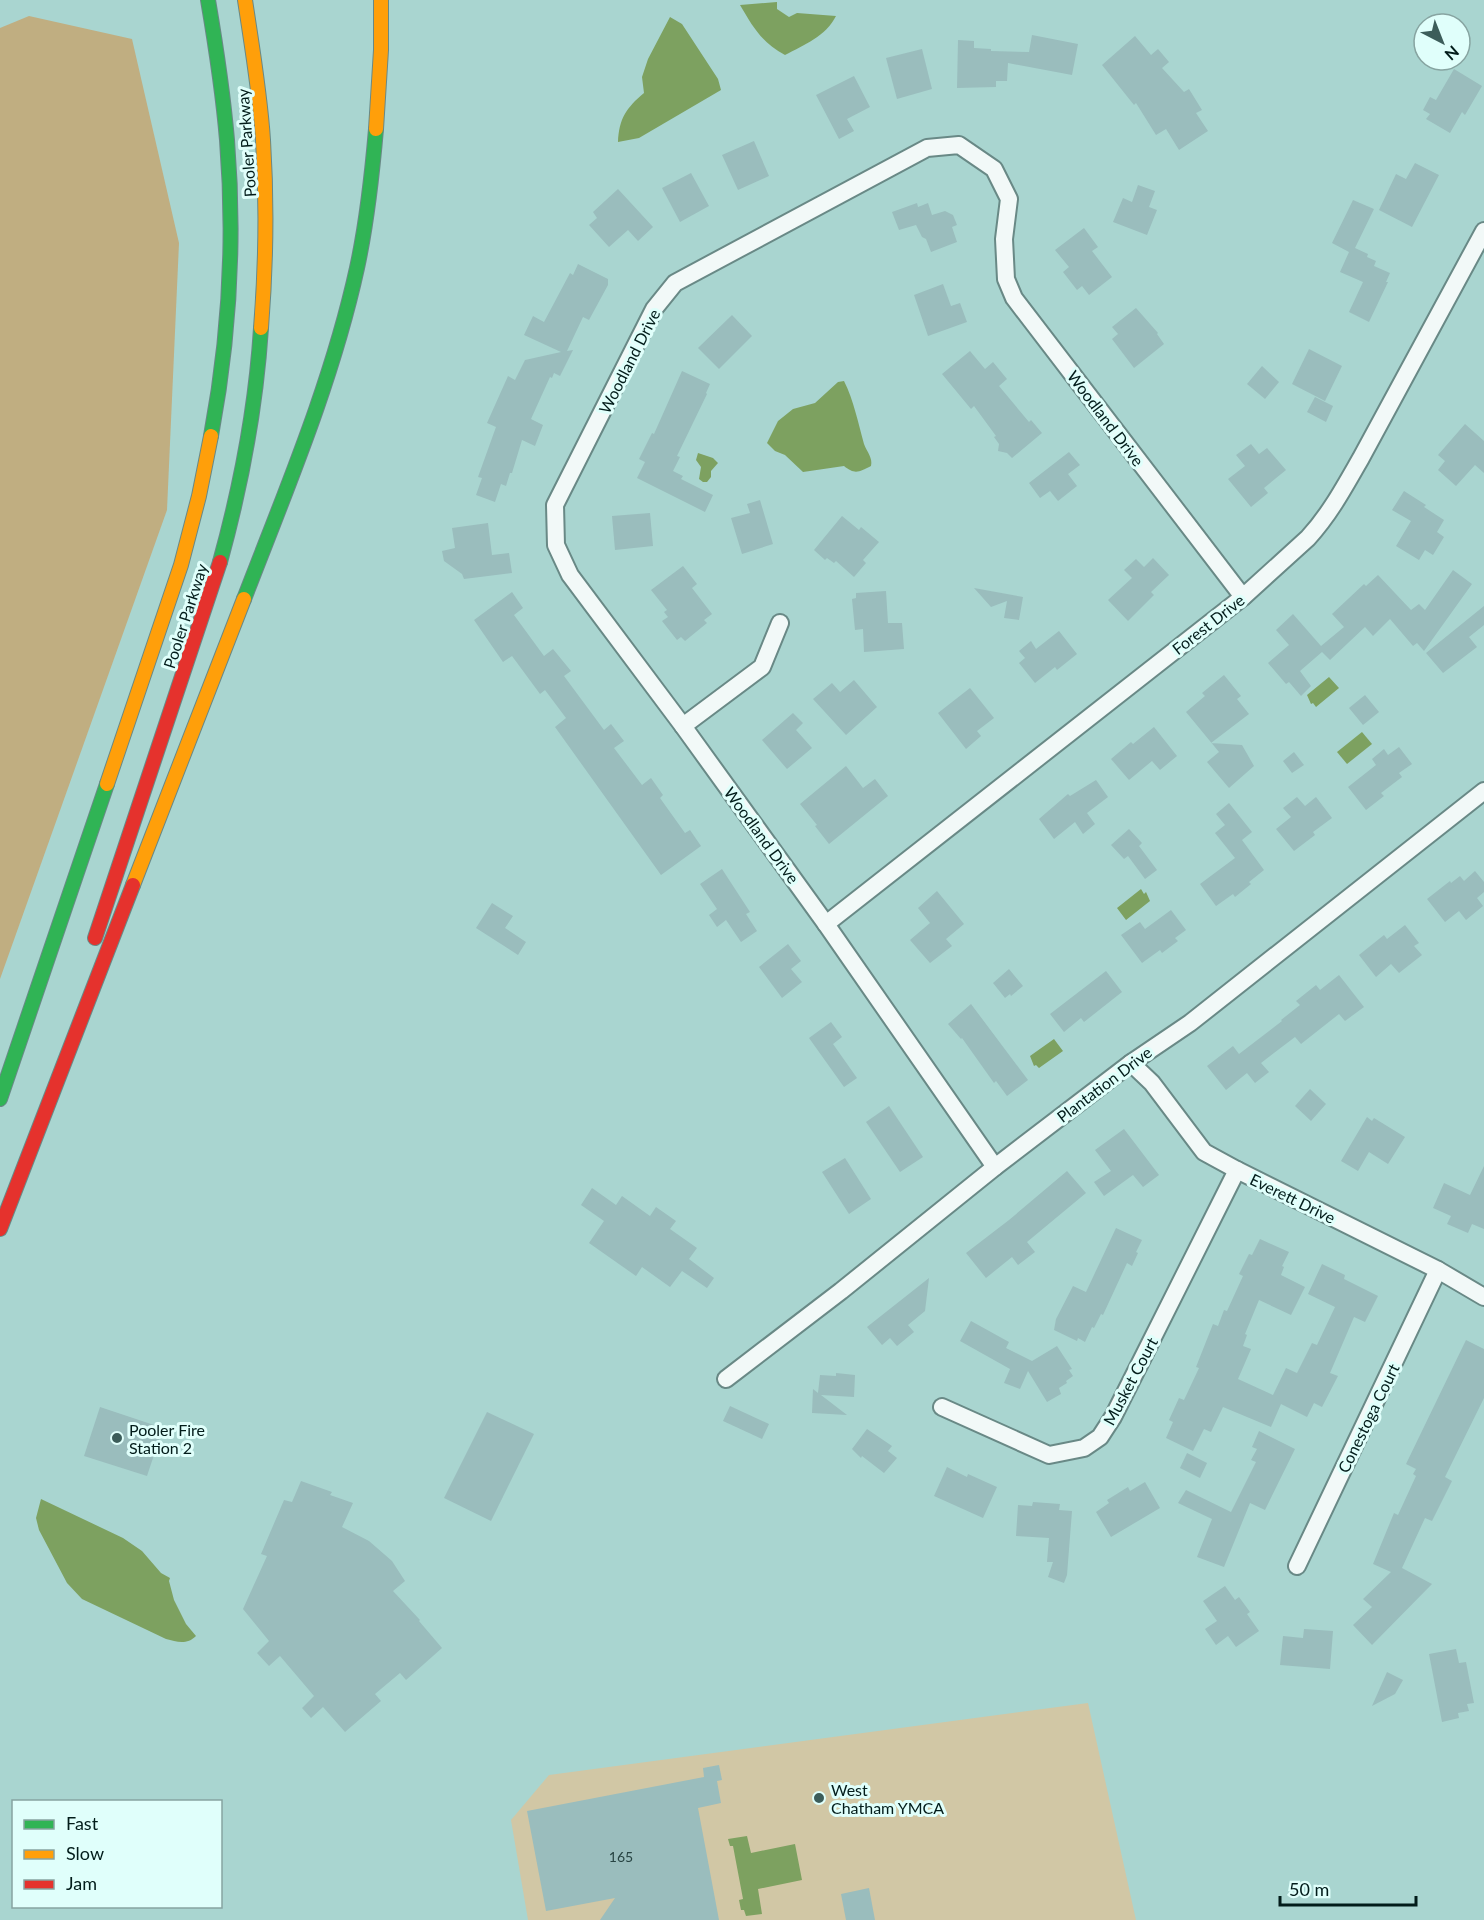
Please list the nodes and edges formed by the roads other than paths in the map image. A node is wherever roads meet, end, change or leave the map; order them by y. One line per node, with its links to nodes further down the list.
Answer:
1 (208, 0): 13 (main road, Pooler Parkway)
2 (245, 0): 10 (main road, Pooler Parkway)
3 (381, 0): 17 (main road)
4 (1484, 231): 5 (street, Forest Drive)
5 (1243, 597): 7 (street, Woodland Drive); 9 (street, Forest Drive)
6 (780, 623): 7 (street)
7 (683, 726): 9 (street, Woodland Drive)
8 (1484, 791): 12 (street, Plantation Drive)
9 (826, 924): 14 (street, Woodland Drive)
10 (90, 951)
11 (75, 996): 16 (main road)
12 (1131, 1063): 14 (street, Plantation Drive); 15 (street, Everett Drive)
13 (0, 1099)
14 (995, 1167): 20 (street, Plantation Drive)
15 (1237, 1170): 18 (street, Everett Drive); 21 (street, Musket Court)
16 (0, 1217)
17 (0, 1229)
18 (1438, 1270): 19 (street, Everett Drive); 22 (street, Conestoga Court)
19 (1484, 1297)
20 (726, 1379)
21 (942, 1407)
22 (1297, 1566)

